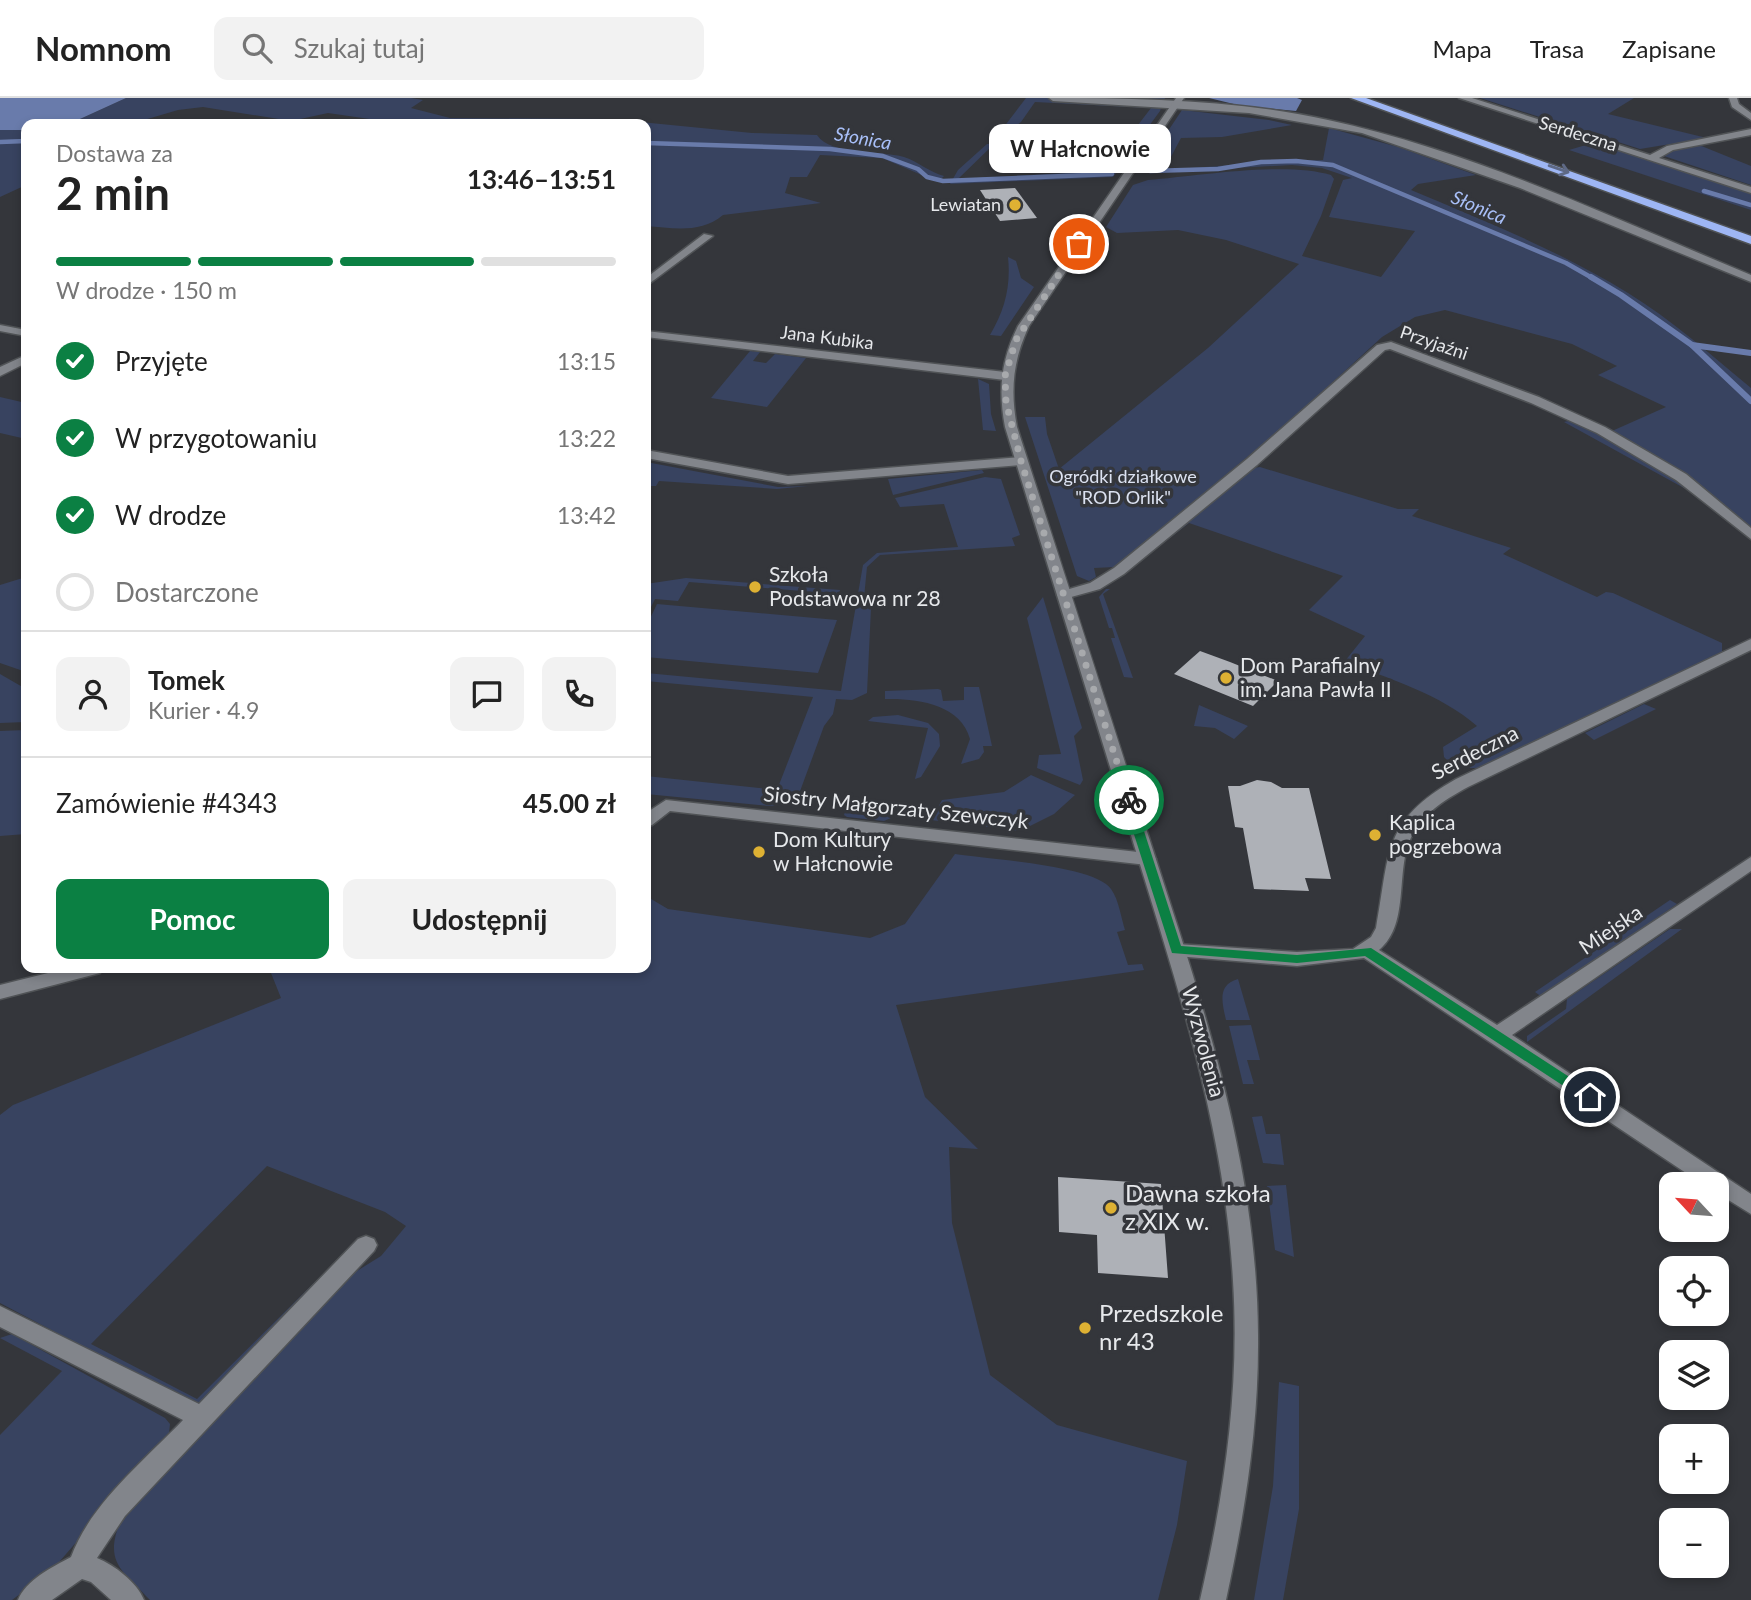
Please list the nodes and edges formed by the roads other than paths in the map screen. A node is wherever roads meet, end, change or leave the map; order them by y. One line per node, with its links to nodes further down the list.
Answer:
1 (1053, 98): 6 (street)
2 (1356, 98): 15 (highway, one-way to 15)
3 (1387, 98): 10 (highway)
4 (1463, 98): 9 (street, Serdeczna)
5 (1733, 98): 7 (street)
6 (1178, 102): 17 (street); 23 (street, Wyzwolenia)
7 (1751, 117)
8 (1751, 132): 9 (street)
9 (1653, 157): 11 (street, Serdeczna)
10 (1574, 163)
11 (1751, 190)
12 (1739, 222): 13 (highway)
13 (1751, 227)
14 (708, 236): 16 (street)
15 (1751, 240)
16 (651, 279)
17 (1751, 279)
18 (0, 328): 19 (street)
19 (21, 332)
20 (651, 335): 23 (street, Jana Kubika)
21 (21, 361): 22 (street)
22 (0, 372)
23 (1005, 376): 25 (street, Wyzwolenia)
24 (651, 455): 25 (street)
25 (1021, 461): 27 (street, Wyzwolenia)
26 (1751, 535): 27 (street, Przyjaźni)
27 (1064, 595): 30 (street, Wyzwolenia)
28 (1751, 644): 33 (street, Serdeczna)
29 (651, 817): 30 (street, Siostry Małgorzaty Szewczyk)
30 (1147, 859): 32 (street, Wyzwolenia)
31 (1750, 866): 36 (street, Miejska)
32 (1176, 950): 33 (street); 44 (street, Wyzwolenia)
33 (1366, 951): 36 (street)
34 (74, 973): 35 (street)
35 (0, 992)
36 (1497, 1035): 37 (street)
37 (1751, 1205)
38 (366, 1245): 40 (street)
39 (0, 1316): 40 (street)
40 (200, 1417): 41 (street)
41 (81, 1566): 42 (street); 43 (street)
42 (31, 1600)
43 (131, 1600)
44 (1213, 1600)

